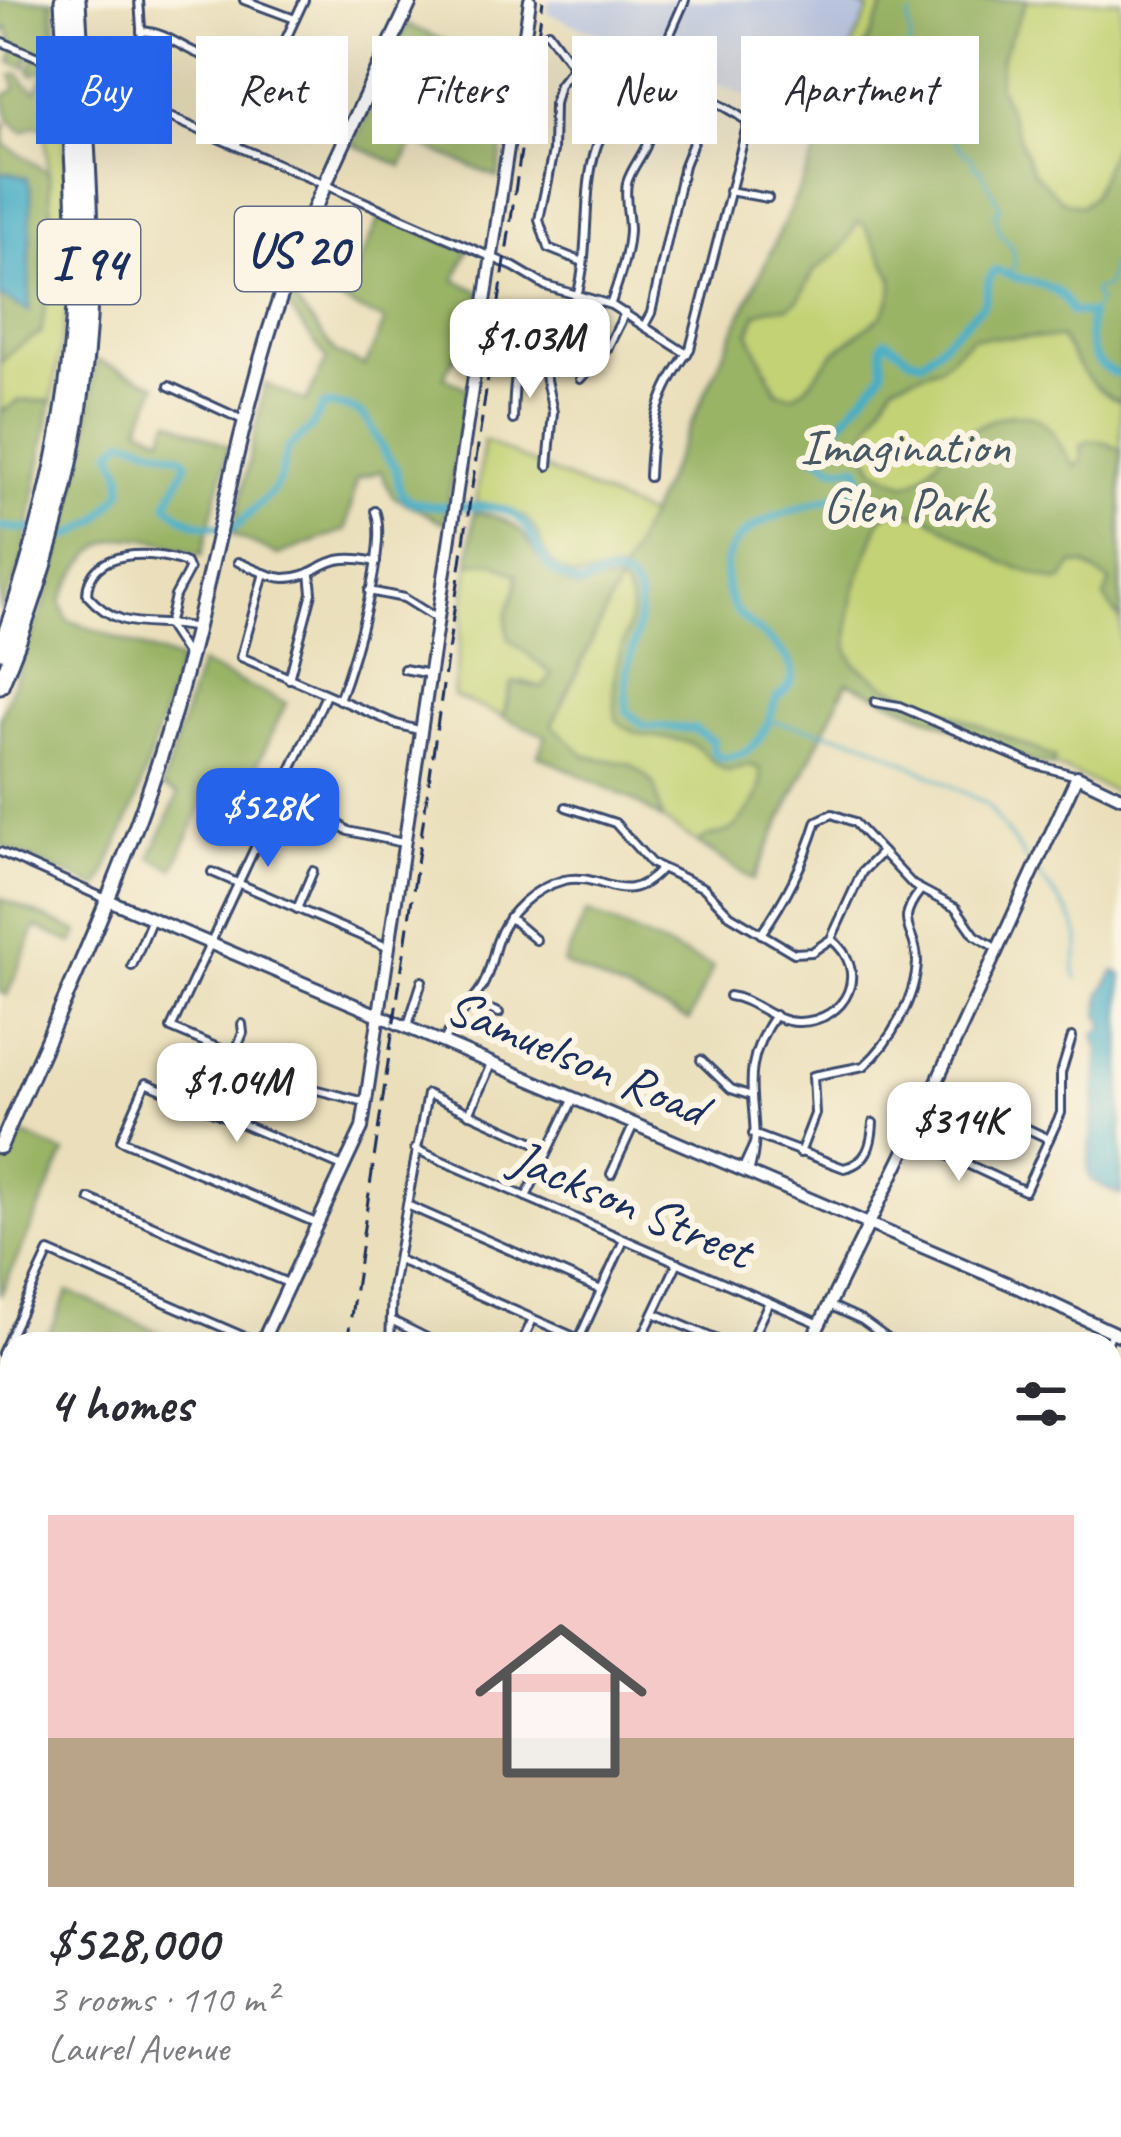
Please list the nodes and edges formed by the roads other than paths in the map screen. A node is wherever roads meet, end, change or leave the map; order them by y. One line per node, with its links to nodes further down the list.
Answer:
1 (63, 0): 44 (highway, I 94)
2 (76, 0): 44 (highway, I 94)
3 (139, 0): 10 (street)
4 (244, 0): 9 (street)
5 (304, 0): 9 (street)
6 (411, 0): 26 (main road, US 20)
7 (530, 0): 29 (street)
8 (685, 0): 12 (street)
9 (296, 19): 14 (street)
10 (141, 31): 13 (street); 16 (street)
11 (548, 32): 18 (street)
12 (670, 34)
13 (141, 36)
14 (288, 36)
15 (0, 40): 17 (street)
16 (196, 51)
17 (36, 57)
18 (572, 66)
19 (572, 71): 30 (street)
20 (717, 107): 27 (street)
21 (172, 117): 25 (street)
22 (597, 144): 30 (street)
23 (645, 144): 32 (street)
24 (692, 144): 34 (street)
25 (237, 145): 26 (street)
26 (325, 185): 29 (street); 40 (main road, US 20)
27 (729, 191): 28 (street); 36 (street)
28 (768, 198)
29 (493, 258): 31 (street); 51 (street)
30 (583, 262): 31 (street)
31 (576, 294): 32 (street); 35 (street)
32 (611, 304): 33 (street)
33 (625, 313): 34 (street); 37 (street)
34 (644, 326): 36 (street)
35 (536, 334): 39 (street); 41 (street)
36 (687, 354): 42 (street)
37 (580, 379)
38 (169, 386): 40 (street)
39 (513, 420)
40 (246, 422): 53 (main road, US 20)
41 (548, 466)
42 (649, 477)
43 (375, 511): 47 (street)
44 (50, 518): 45 (highway, I 94)
45 (42, 548): 54 (highway, I 94); 59 (highway, I 94)
46 (238, 562): 49 (street)
47 (376, 562): 48 (street); 50 (street)
48 (309, 571): 49 (street); 58 (street)
49 (264, 573): 58 (street)
50 (369, 591): 51 (street); 61 (street)
51 (439, 619): 57 (street)
52 (168, 626): 52 (street); 53 (street); 55 (street)
53 (196, 628): 55 (main road, US 20)
54 (0, 651)
55 (188, 658): 76 (main road, US 20)
56 (404, 669): 57 (street)
57 (430, 674): 63 (street)
58 (289, 679): 60 (street)
59 (0, 685)
60 (326, 694): 61 (street); 65 (street)
61 (339, 700): 63 (street)
62 (875, 702): 64 (street)
63 (422, 730): 68 (street)
64 (1077, 776): 66 (street); 85 (street)
65 (284, 788): 68 (street); 74 (street)
66 (1121, 796)
67 (566, 807): 71 (street)
68 (407, 844): 84 (street)
69 (0, 852): 76 (street, Samuelson Road)
70 (882, 853): 75 (street); 80 (street); 81 (street)
71 (661, 869): 78 (street); 80 (street)
72 (313, 871): 77 (street)
73 (212, 872): 74 (street)
74 (239, 884): 77 (street); 83 (street)
75 (920, 890): 85 (street); 115 (street)
76 (106, 898): 79 (street, Samuelson Road); 112 (main road, US 20)
77 (297, 909): 84 (street)
78 (509, 917): 82 (street); 89 (street)
79 (152, 919): 83 (street, Samuelson Road); 86 (street)
80 (760, 934): 81 (street)
81 (831, 939): 92 (street)
82 (536, 940)
83 (212, 943): 90 (street, Samuelson Road); 98 (street)
84 (390, 949): 90 (street)
85 (997, 949): 102 (street)
86 (132, 966)
87 (422, 981): 94 (street)
88 (729, 996): 92 (street)
89 (470, 1002): 91 (street); 96 (street)
90 (380, 1013): 94 (street, Samuelson Road); 105 (street)
91 (499, 1013)
92 (775, 1016): 103 (street)
93 (242, 1024): 98 (street)
94 (408, 1025): 96 (street, Samuelson Road)
95 (1072, 1037): 111 (street)
96 (444, 1041): 100 (street, Samuelson Road)
97 (304, 1051): 101 (street)
98 (234, 1055): 101 (street)
99 (701, 1060): 103 (street)
100 (493, 1062): 104 (street, Samuelson Road); 106 (street)
101 (287, 1078): 105 (street)
102 (935, 1085): 110 (street); 111 (street)
103 (749, 1095): 109 (street)
104 (574, 1098): 107 (street, Samuelson Road); 114 (street)
105 (365, 1102): 116 (street)
106 (469, 1114): 113 (street); 114 (street)
107 (634, 1124): 117 (street, Samuelson Road); 118 (street)
108 (873, 1124): 115 (street)
109 (754, 1134): 115 (street); 117 (street)
110 (910, 1138): 111 (street); 123 (street)
111 (1049, 1139)
112 (0, 1148)
113 (416, 1149): 119 (street, Jackson Street); 121 (street)
114 (549, 1149): 119 (street)
115 (800, 1153)
116 (346, 1168): 122 (street); 122 (street)
117 (746, 1171): 123 (street, Samuelson Road)
118 (611, 1174)
119 (526, 1197): 124 (street, Jackson Street)
120 (90, 1199): 127 (street)
121 (406, 1205): 125 (street); 128 (street)
122 (319, 1224): 127 (street)
123 (870, 1224): 130 (street); 148 (street, Samuelson Road)
124 (625, 1240): 126 (street, Jackson Street); 128 (street)
125 (399, 1260): 132 (street); 133 (street)
126 (678, 1262): 129 (street, Jackson Street); 131 (street)
127 (290, 1284): 137 (street)
128 (601, 1290): 142 (street)
129 (769, 1301): 134 (street, Jackson Street); 145 (street)
130 (829, 1305): 134 (street); 147 (street)
131 (654, 1313): 143 (street); 144 (street)
132 (533, 1318): 140 (street); 141 (street)
133 (391, 1320): 138 (street); 139 (street)
134 (820, 1324): 146 (street)
135 (12, 1332): 136 (street)
136 (233, 1332)
137 (267, 1332)
138 (390, 1332)
139 (415, 1332)
140 (527, 1332)
141 (564, 1332)
142 (582, 1332)
143 (645, 1332)
144 (699, 1332)
145 (755, 1332)
146 (816, 1332)
147 (878, 1332)
148 (1100, 1332)

